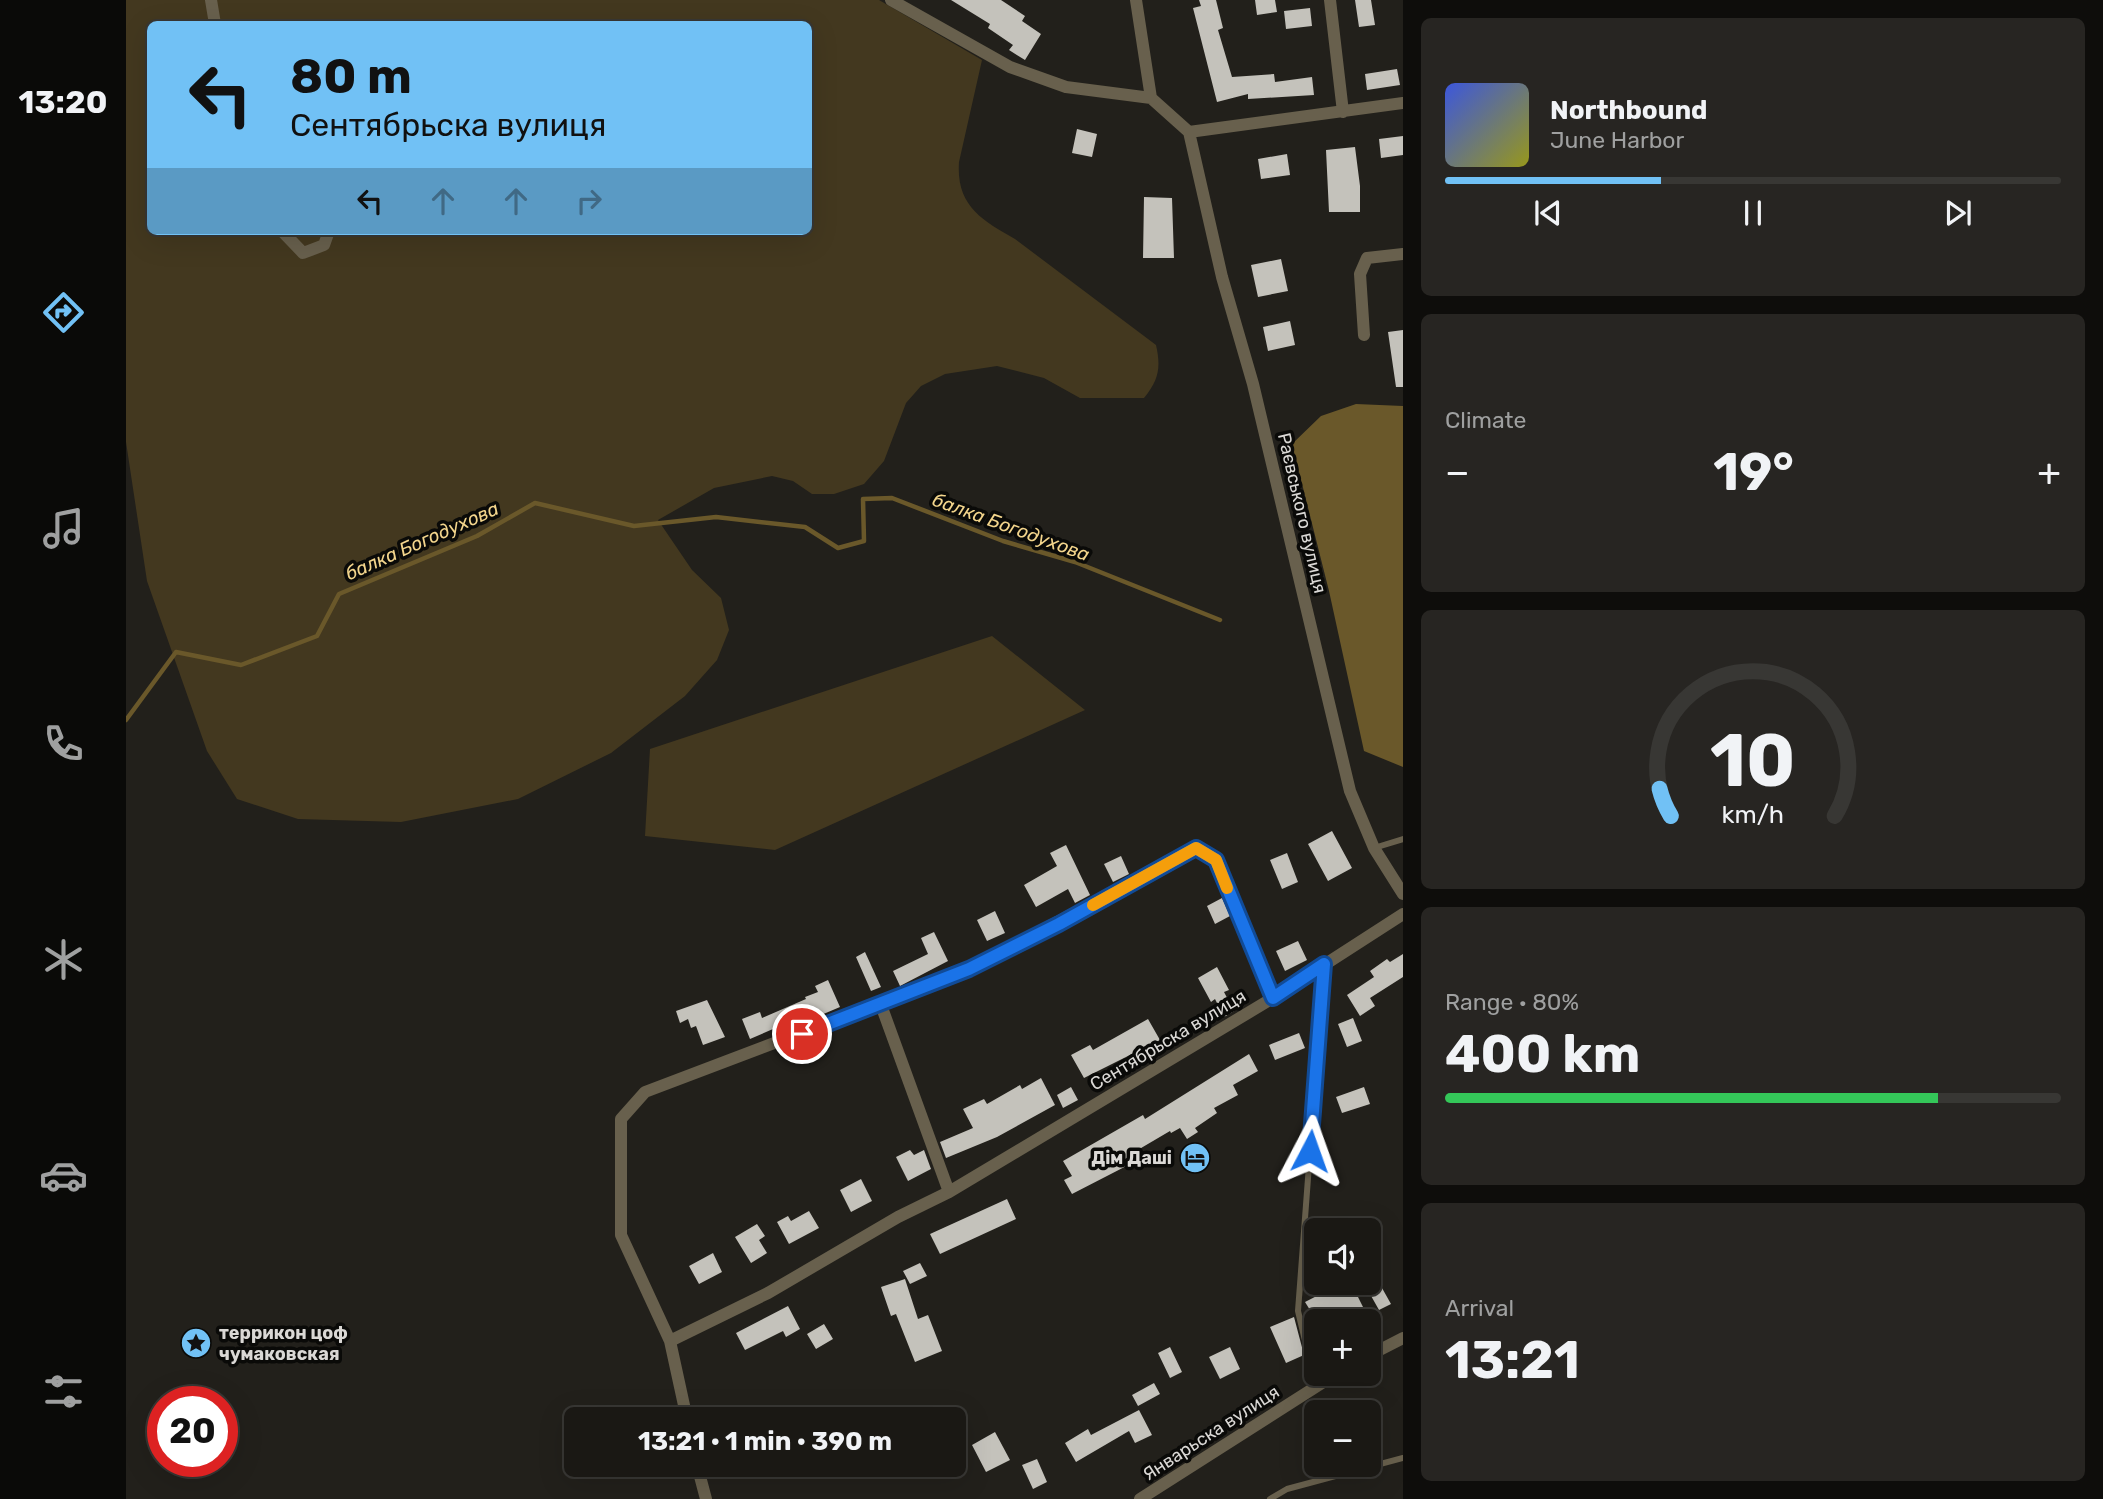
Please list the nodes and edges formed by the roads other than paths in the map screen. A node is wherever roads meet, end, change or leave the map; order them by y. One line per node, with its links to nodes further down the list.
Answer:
1 (211, 0): 5 (street)
2 (1136, 0): 6 (street)
3 (1330, 0): 8 (street)
4 (895, 1): 6 (street)
5 (214, 21)
6 (1151, 98): 9 (street)
7 (1403, 103): 8 (street)
8 (1343, 113): 9 (street)
9 (1189, 132): 15 (street, Раєвського вулиця)
10 (286, 235): 11 (street)
11 (328, 235)
12 (1403, 254): 13 (street)
13 (1364, 335)
14 (1403, 839): 15 (lane)
15 (1374, 848): 16 (street, Раєвського вулиця)
16 (1403, 894)
17 (1403, 914): 18 (street, Сентябрьска вулиця)
18 (1324, 964): 19 (street, Сентябрьска вулиця); 22 (lane)
19 (1273, 998): 20 (street); 21 (street, Сентябрьска вулиця)
20 (881, 1004): 21 (street); 24 (street)
21 (949, 1192): 24 (street, Сентябрьска вулиця)
22 (1304, 1336)
23 (1403, 1338): 25 (street)
24 (670, 1341): 27 (street)
25 (1381, 1349)
26 (1314, 1386): 31 (street, Январьска вулиця)
27 (684, 1407)
28 (1403, 1458): 32 (lane)
29 (700, 1477): 30 (street)
30 (706, 1499)
31 (1140, 1499)
32 (1270, 1499)

